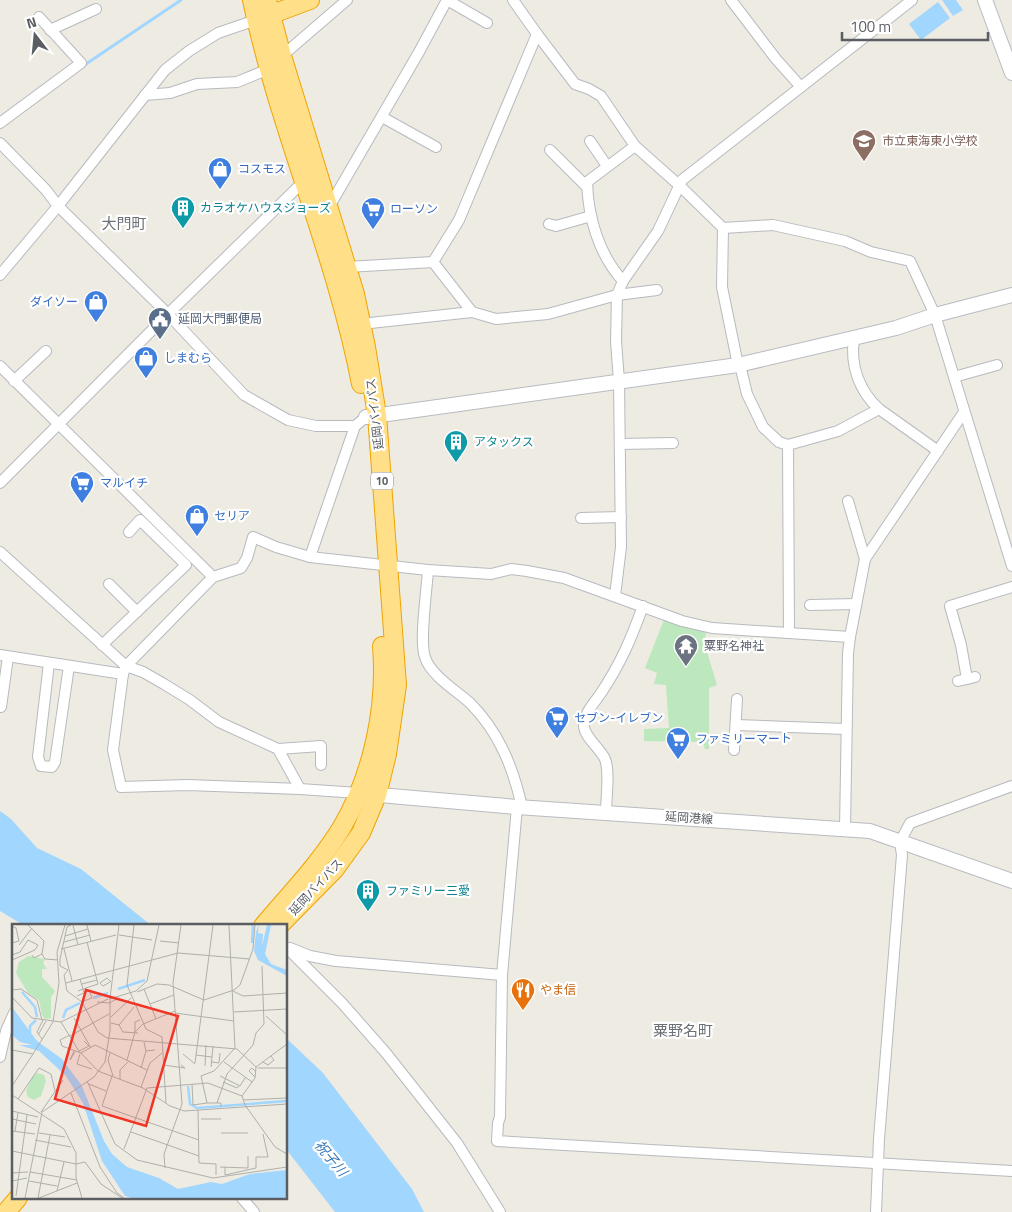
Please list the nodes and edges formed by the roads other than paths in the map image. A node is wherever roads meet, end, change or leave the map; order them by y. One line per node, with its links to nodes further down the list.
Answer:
1 (252, 0): 10 (highway, 延岡バイパス / 10)
2 (310, 0): 10 (highway)
3 (347, 0): 15 (street)
4 (447, 0): 12 (street); 20 (street)
5 (513, 0): 14 (street)
6 (731, 0): 18 (street)
7 (912, 0): 18 (street)
8 (985, 0): 17 (street)
9 (96, 9): 13 (street)
10 (264, 12): 15 (highway, 延岡バイパス / 10); 16 (highway, 延岡バイパス / 10); 19 (street)
11 (39, 17): 13 (street)
12 (487, 23)
13 (50, 30): 21 (street)
14 (537, 34): 24 (street); 36 (street)
15 (282, 56): 16 (street); 32 (highway, 延岡バイパス / 10)
16 (269, 70): 19 (street); 28 (highway, 延岡バイパス / 10)
17 (1012, 73)
18 (801, 87): 29 (street)
19 (145, 95): 31 (street)
20 (382, 117): 25 (street); 32 (street)
21 (0, 124)
22 (590, 141): 27 (street)
23 (0, 143): 31 (street)
24 (635, 146): 27 (street); 29 (street)
25 (436, 148)
26 (550, 150): 30 (street)
27 (607, 166): 30 (street)
28 (304, 181): 44 (street); 57 (highway, 延岡バイパス / 10)
29 (680, 186): 35 (street); 39 (street)
30 (587, 187): 33 (street)
31 (58, 206): 38 (street); 44 (street)
32 (329, 207): 37 (highway, 延岡バイパス / 10)
33 (591, 216): 34 (street); 39 (street)
34 (549, 224)
35 (723, 228): 45 (street); 49 (street)
36 (433, 262): 37 (street); 43 (street)
37 (347, 268): 46 (highway, 延岡バイパス / 10)
38 (0, 275)
39 (623, 281): 41 (street)
40 (657, 290): 41 (street)
41 (617, 295): 43 (street); 54 (street)
42 (1012, 295): 45 (street)
43 (472, 312): 46 (street)
44 (168, 314): 57 (street); 58 (street)
45 (936, 315): 47 (street); 52 (street)
46 (361, 324): 57 (highway, 延岡バイパス / 10)
47 (854, 339): 49 (street); 55 (street)
48 (46, 351): 53 (street)
49 (739, 365): 54 (street); 61 (street)
50 (997, 365): 52 (street)
51 (0, 366): 53 (street)
52 (954, 377): 56 (street)
53 (14, 381): 58 (street)
54 (619, 381): 57 (street); 60 (street)
55 (878, 409): 61 (street); 62 (street)
56 (964, 412): 62 (street); 68 (street)
57 (366, 419): 70 (street); 72 (highway, 延岡バイパス / 10)
58 (58, 424): 63 (street); 75 (street)
59 (673, 443): 60 (street)
60 (620, 444): 65 (street)
61 (788, 445): 83 (street)
62 (938, 451): 71 (street)
63 (0, 483)
64 (848, 501): 71 (street)
65 (621, 517): 66 (street); 78 (street)
66 (581, 518)
67 (129, 532): 82 (street)
68 (1008, 540): 73 (street)
69 (0, 552): 85 (street)
70 (310, 557): 72 (street); 75 (street)
71 (865, 559): 79 (street)
72 (382, 565): 74 (street); 100 (highway, 延岡バイパス / 10); 101 (highway, 延岡バイパス / 10)
73 (1012, 566)
74 (428, 570): 78 (street); 102 (street)
75 (214, 577): 89 (street)
76 (108, 584): 82 (street)
77 (1012, 587): 90 (street)
78 (615, 596): 81 (street)
79 (856, 604): 80 (street); 84 (street)
80 (810, 605)
81 (643, 606): 83 (street); 103 (street)
82 (137, 612): 85 (street)
83 (789, 633): 84 (street)
84 (850, 637): 94 (street)
85 (102, 646): 89 (street)
86 (4, 656): 87 (street); 92 (street)
87 (49, 663): 88 (street); 88 (street)
88 (69, 666): 89 (street)
89 (125, 670): 95 (street); 99 (street)
90 (967, 679)
91 (737, 698): 93 (street)
92 (1, 708)
93 (736, 724): 94 (street); 96 (street)
94 (846, 729): 104 (street)
95 (278, 749): 97 (street); 99 (street)
96 (734, 750)
97 (321, 765)
98 (1012, 786): 105 (street)
99 (300, 789): 100 (street)
100 (358, 793): 101 (street, 延岡港線); 107 (highway, 延岡バイパス / 10)
101 (377, 795): 102 (street, 延岡港線); 108 (highway, 延岡バイパス / 10)
102 (520, 807): 103 (street, 延岡港線); 111 (street)
103 (606, 813): 104 (street, 延岡港線)
104 (845, 828): 105 (street, 延岡港線)
105 (900, 842): 106 (street, 延岡港線); 114 (street)
106 (1012, 881)
107 (266, 924)
108 (281, 924)
109 (288, 948): 111 (street)
110 (288, 949): 122 (street)
111 (502, 975): 114 (street)
112 (12, 1018): 113 (street)
113 (0, 1057)
114 (878, 1163): 115 (street); 123 (street)
115 (1012, 1171)
116 (16, 1200): 119 (highway)
117 (31, 1200): 120 (highway)
118 (244, 1200): 121 (street)
119 (6, 1212)
120 (20, 1212)
121 (254, 1212)
122 (500, 1212)
123 (876, 1212)

